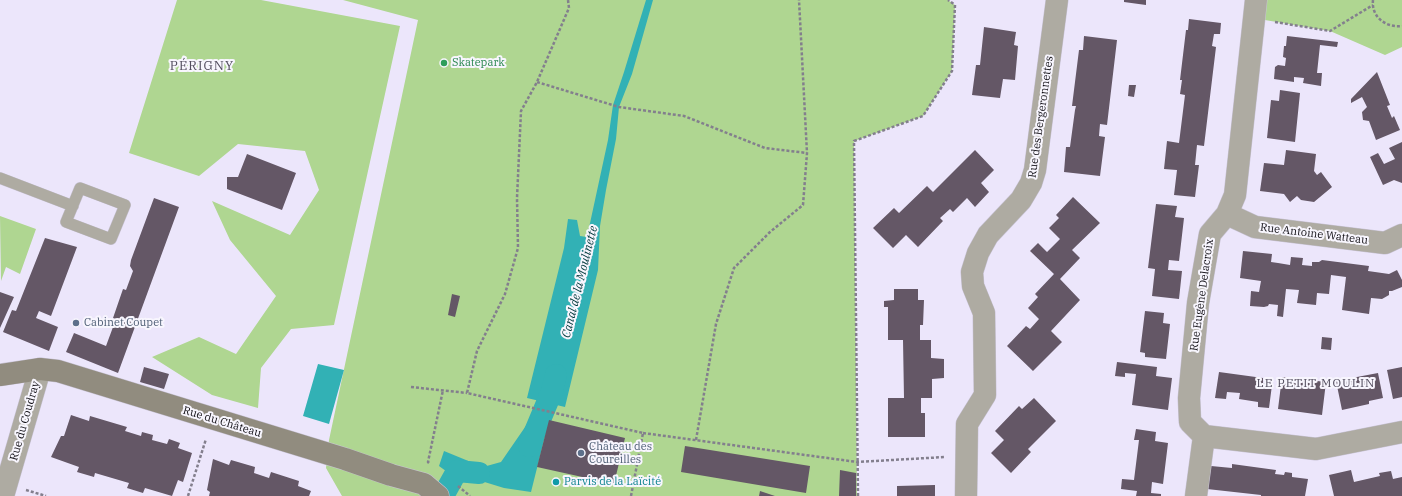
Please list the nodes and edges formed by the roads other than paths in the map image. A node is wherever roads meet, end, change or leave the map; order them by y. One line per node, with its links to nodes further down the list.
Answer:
1 (1057, 0): 13 (street, Rue des Bergeronnettes)
2 (1254, 9): 5 (street, Rue Eugène Delacroix)
3 (0, 178): 4 (lane)
4 (73, 206): 4 (lane)
5 (1228, 214): 6 (street, Rue Antoine Watteau); 10 (street, Rue Eugène Delacroix)
6 (1402, 235)
7 (40, 369): 8 (street, Rue du Château); 11 (street, Rue du Château); 12 (street, Rue du Coudray)
8 (0, 375)
9 (1402, 432): 10 (street)
10 (1204, 436): 14 (street)
11 (431, 490)
12 (3, 496)
13 (966, 496)
14 (1196, 496)

